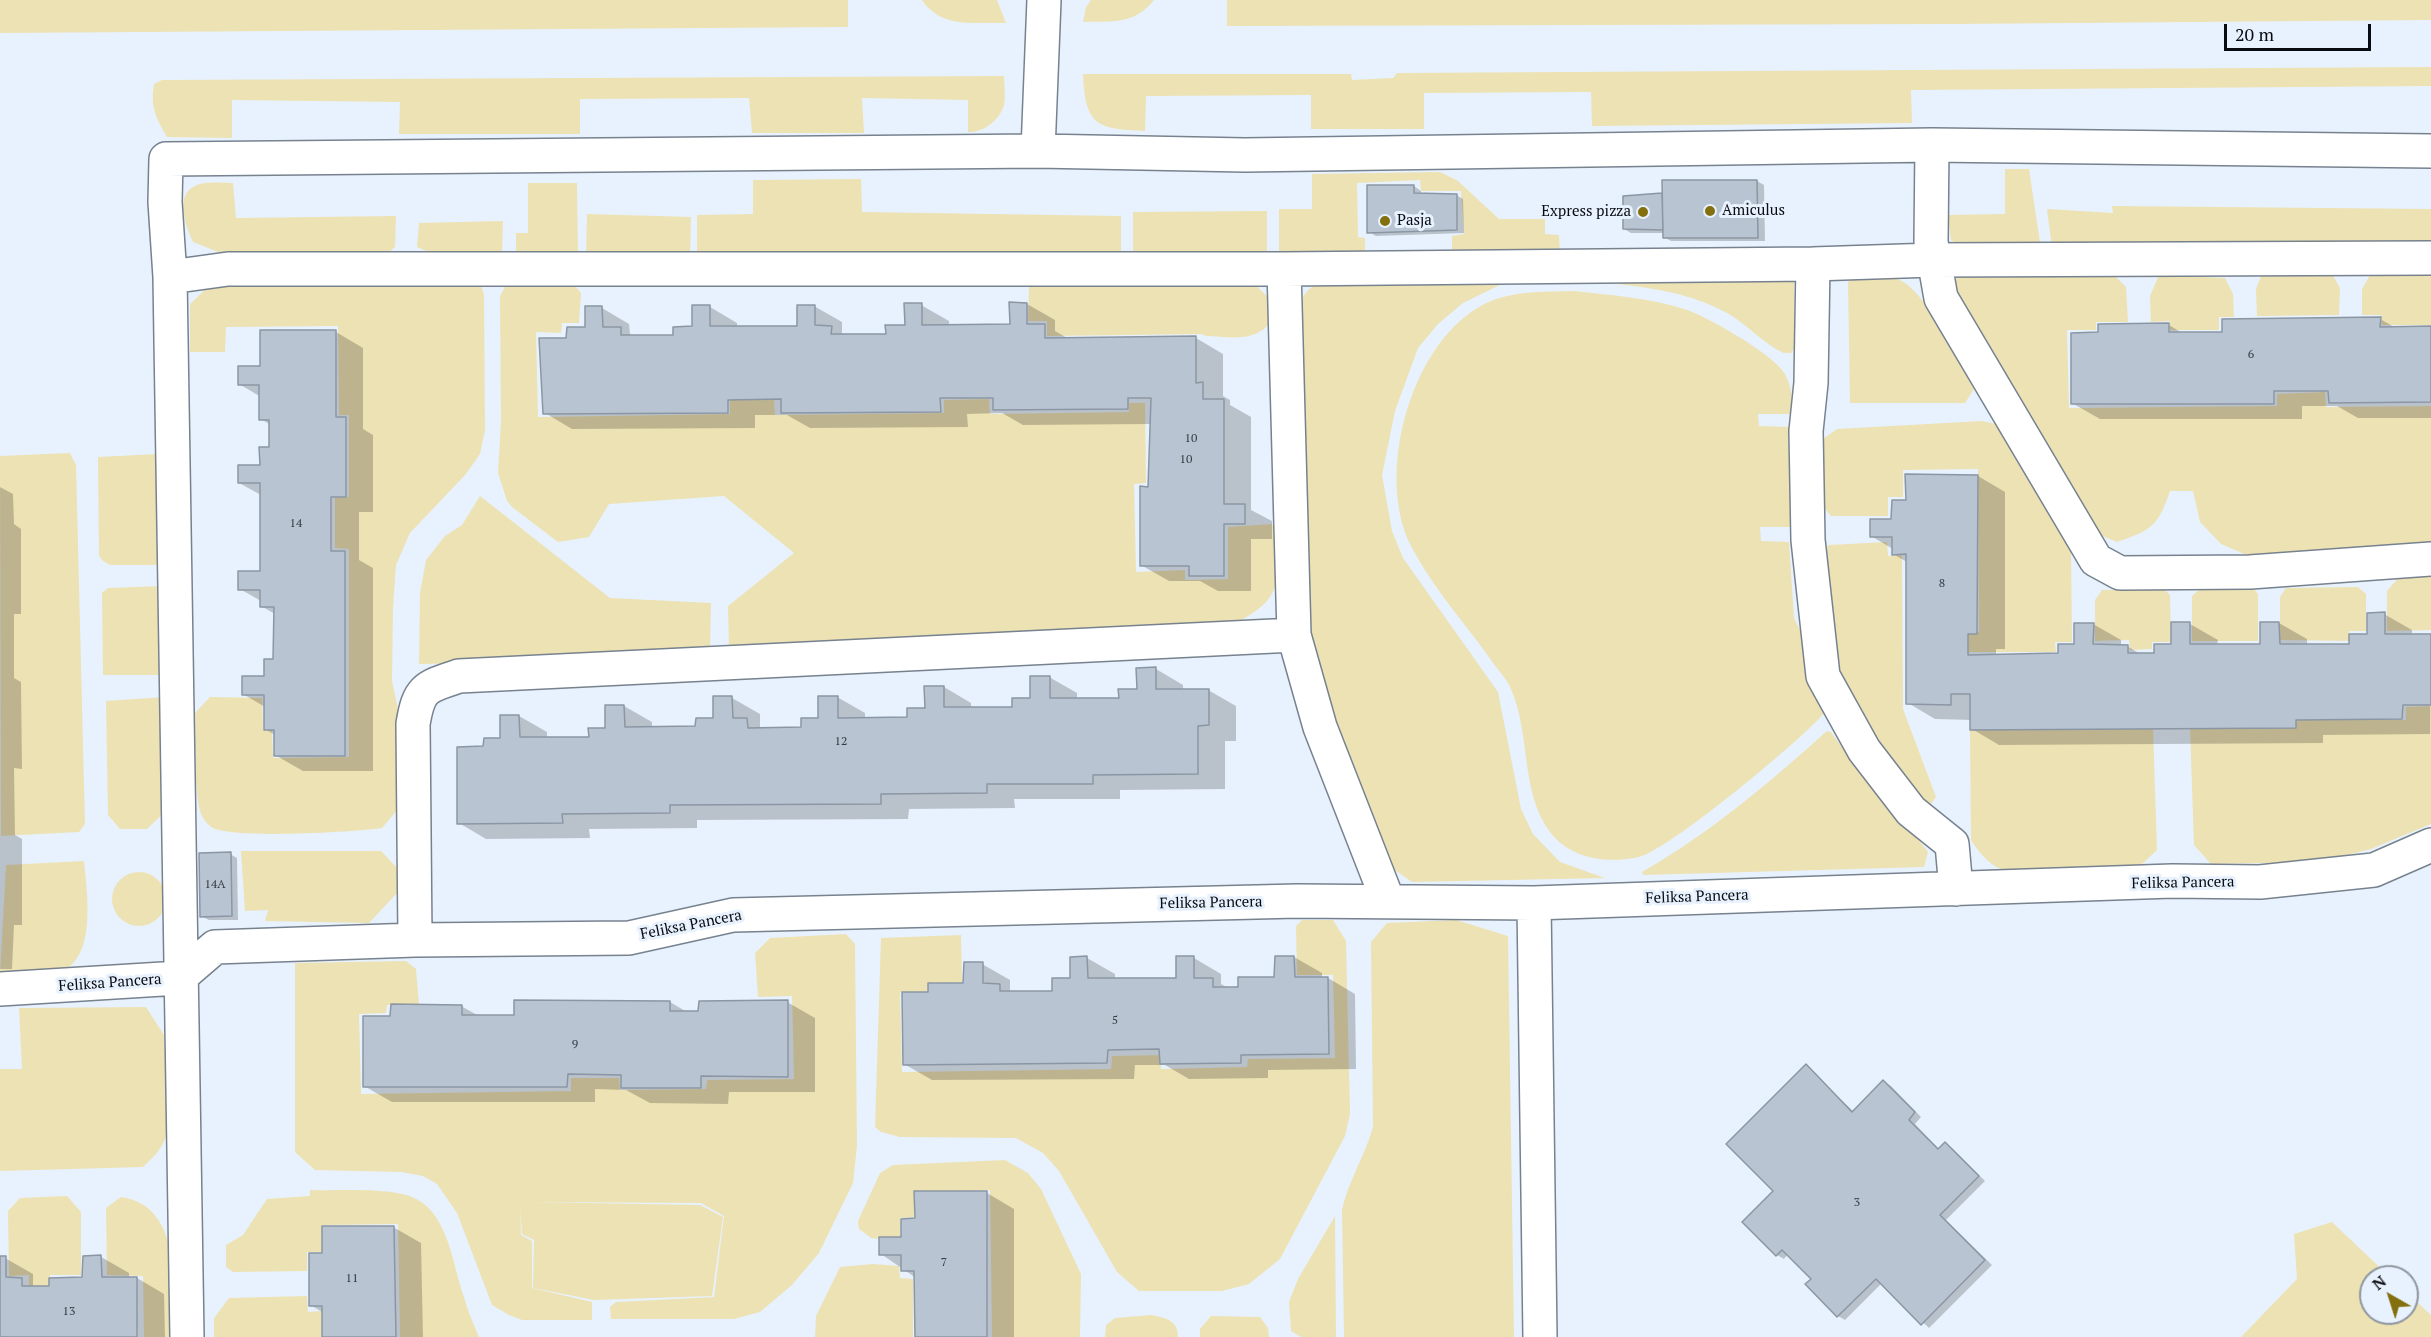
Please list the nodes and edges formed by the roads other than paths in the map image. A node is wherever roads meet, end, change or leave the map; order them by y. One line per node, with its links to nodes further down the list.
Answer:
1 (1044, 0): 3 (street)
2 (1932, 145): 3 (street); 4 (street); 6 (street)
3 (1038, 151): 9 (street)
4 (2431, 151)
5 (2431, 258): 6 (street)
6 (1933, 260): 7 (street); 10 (street)
7 (1813, 264): 8 (street); 13 (street)
8 (1284, 269): 9 (street); 11 (street)
9 (170, 277): 17 (street)
10 (2431, 559)
11 (1294, 635): 14 (street); 16 (street)
12 (2431, 845): 13 (street, Feliksa Pancera)
13 (1956, 889): 15 (street, Feliksa Pancera)
14 (1388, 902): 15 (street, Feliksa Pancera); 16 (street, Feliksa Pancera)
15 (1534, 903): 20 (street)
16 (415, 940): 17 (street, Feliksa Pancera)
17 (179, 978): 18 (street, Feliksa Pancera); 19 (street)
18 (0, 989)
19 (187, 1337)
20 (1540, 1337)

